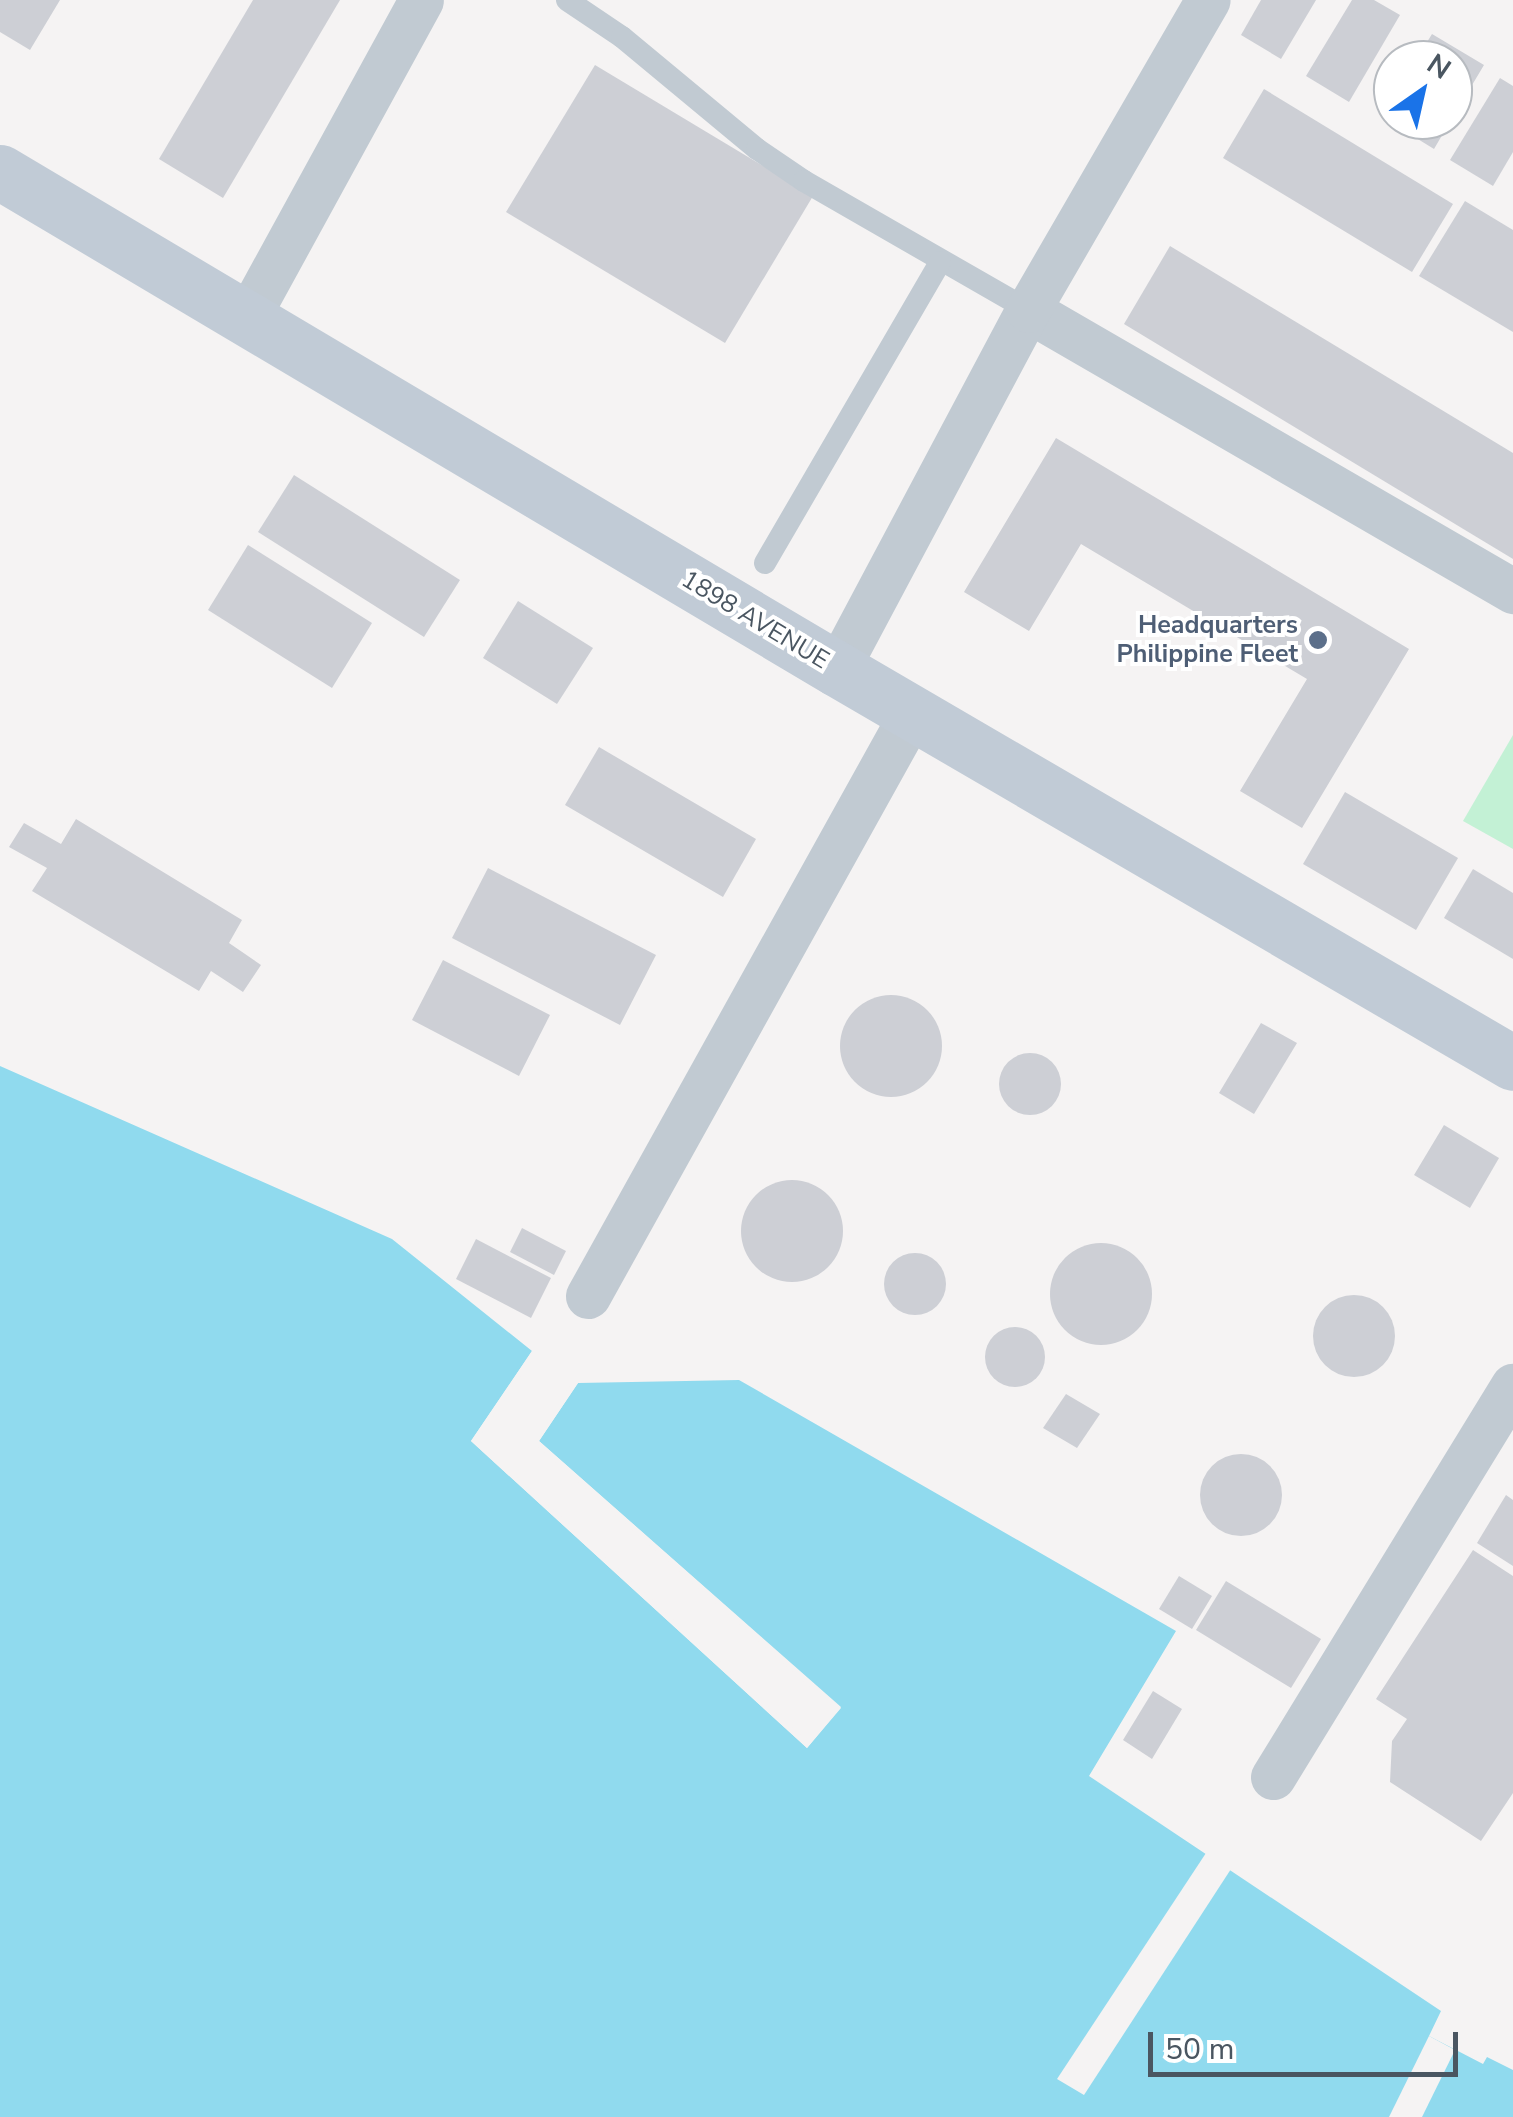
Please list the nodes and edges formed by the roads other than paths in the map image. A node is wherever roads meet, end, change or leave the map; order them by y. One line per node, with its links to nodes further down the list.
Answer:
1 (420, 0): 7 (street)
2 (567, 0): 5 (lane)
3 (1208, 0): 6 (street)
4 (0, 172): 7 (street, 1898 AVENUE)
5 (940, 262): 6 (lane); 8 (lane)
6 (1028, 310): 9 (street); 10 (street)
7 (248, 318): 10 (street, 1898 AVENUE)
8 (765, 563)
9 (1513, 591)
10 (836, 669): 11 (street, 1898 AVENUE)
11 (912, 714): 12 (street, 1898 AVENUE); 13 (street)
12 (1513, 1063)
13 (588, 1296)
14 (1513, 1386): 15 (street)
15 (1273, 1777)

